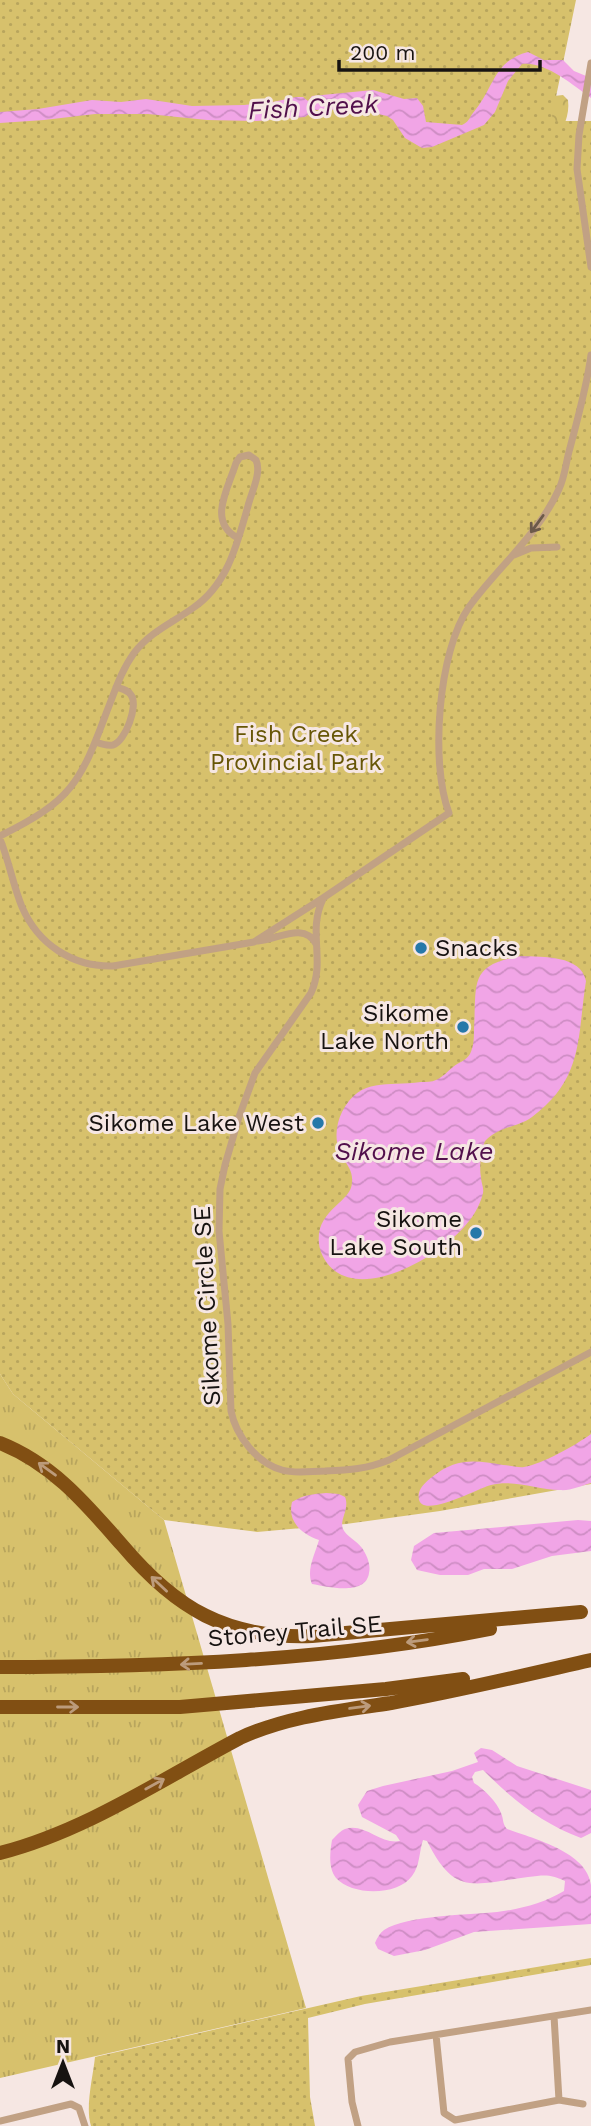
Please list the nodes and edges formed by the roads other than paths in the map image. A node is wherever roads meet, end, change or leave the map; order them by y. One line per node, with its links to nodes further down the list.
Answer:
1 (591, 65): 2 (street)
2 (591, 267)
3 (591, 355): 6 (street, one-way to 6)
4 (239, 538): 4 (street); 7 (street)
5 (557, 547): 6 (street)
6 (510, 557): 10 (street)
7 (116, 687): 8 (street); 8 (street)
8 (96, 742): 9 (street)
9 (0, 837): 11 (street)
10 (323, 898): 11 (street); 12 (street, Sikome Circle SE)
11 (254, 942): 12 (street)
12 (317, 947): 13 (street, Sikome Circle SE)
13 (591, 1352)
14 (0, 1443): 15 (highway, one-way to 14)
15 (586, 1611): 17 (highway, Stoney Trail SE, one-way to 17)
16 (591, 1659): 18 (highway, one-way to 16); 19 (highway, one-way to 16)
17 (0, 1667)
18 (0, 1707)
19 (95, 1816): 20 (highway); 21 (highway)
20 (0, 1853)
21 (0, 1861)
22 (591, 2010): 23 (street)
23 (554, 2016): 24 (street); 25 (street)
24 (436, 2035): 25 (street); 29 (street)
25 (559, 2099): 26 (street)
26 (583, 2104)
27 (0, 2121): 28 (street)
28 (85, 2126)
29 (358, 2126)

